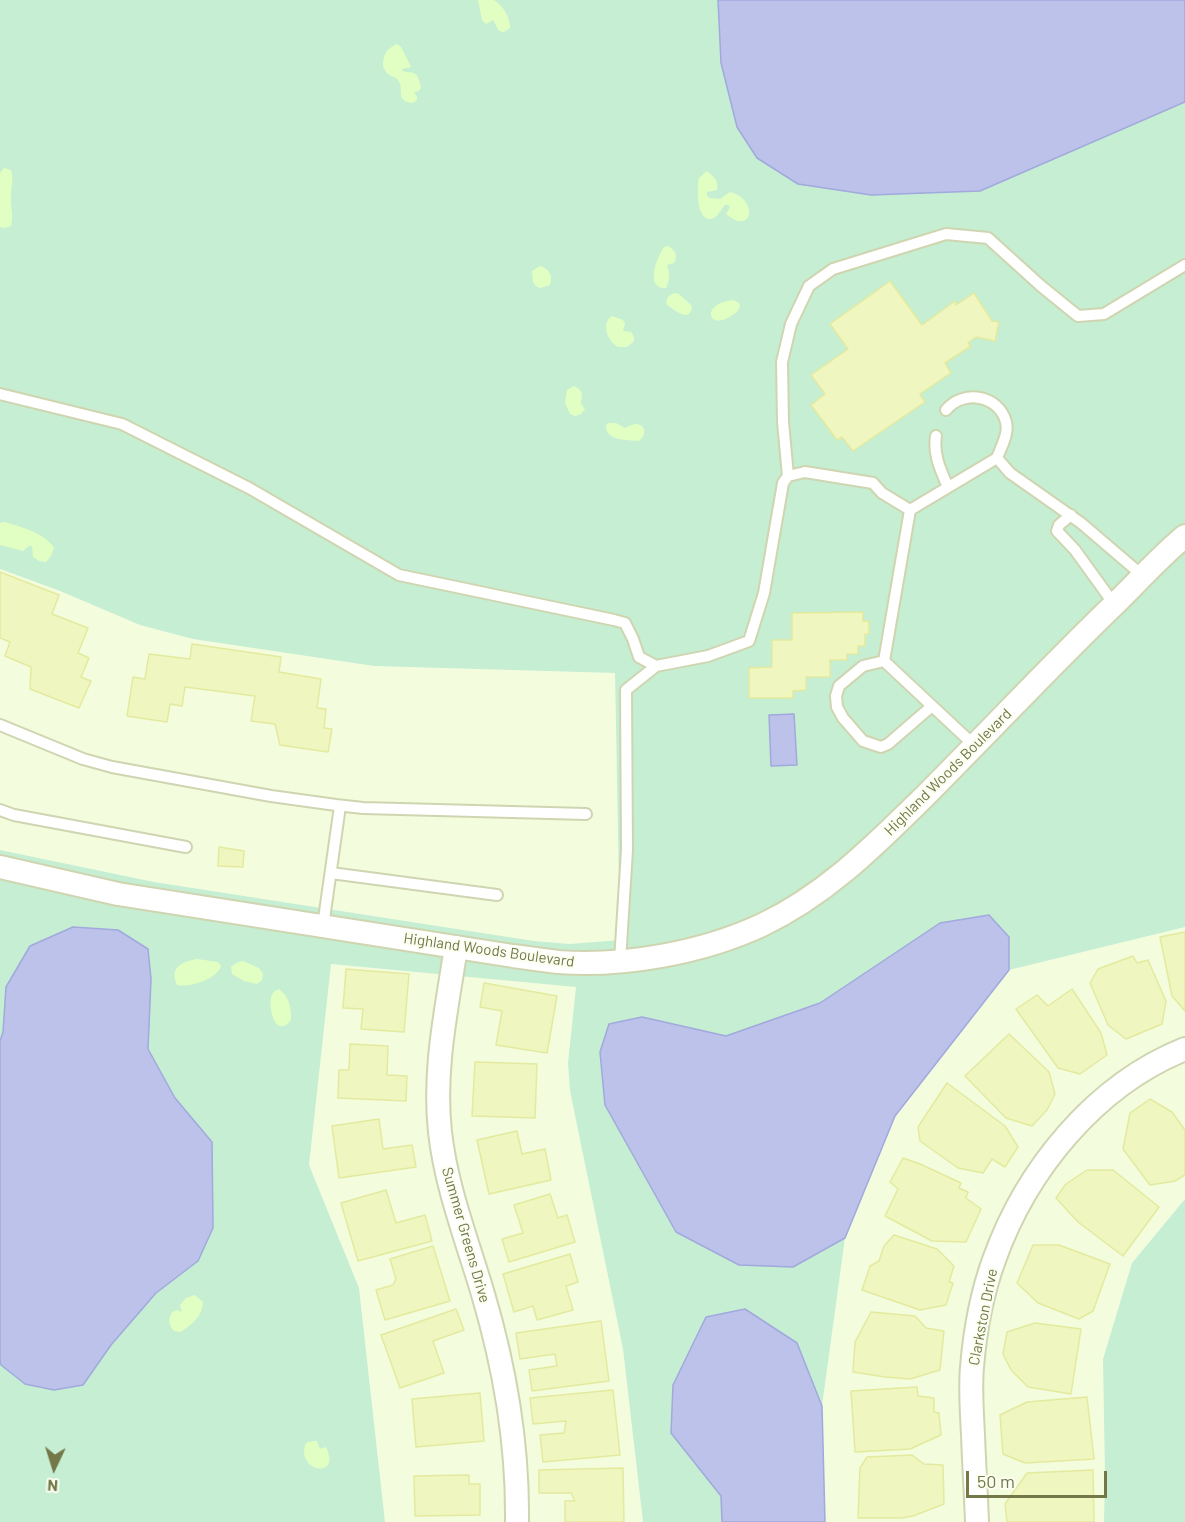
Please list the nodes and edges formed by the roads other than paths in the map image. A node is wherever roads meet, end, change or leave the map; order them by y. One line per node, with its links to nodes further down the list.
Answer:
1 (1185, 265): 6 (lane)
2 (0, 394): 14 (lane)
3 (946, 410): 5 (lane)
4 (936, 436): 7 (lane)
5 (997, 458): 7 (lane); 9 (lane)
6 (788, 476): 8 (lane); 14 (lane)
7 (948, 487): 8 (lane)
8 (910, 510): 13 (lane)
9 (1071, 515): 11 (lane); 12 (lane)
10 (1185, 536): 11 (street, Highland Woods Boulevard)
11 (1143, 576): 12 (street, Highland Woods Boulevard)
12 (1114, 604): 17 (street, Highland Woods Boulevard)
13 (884, 661): 15 (lane); 15 (lane)
14 (656, 666): 27 (lane)
15 (932, 706): 17 (lane)
16 (0, 725): 18 (lane)
17 (975, 746): 27 (street, Highland Woods Boulevard)
18 (340, 806): 20 (lane); 23 (lane)
19 (0, 810): 21 (lane)
20 (586, 814)
21 (186, 847)
22 (0, 867): 25 (street, Highland Woods Boulevard)
23 (330, 873): 24 (lane); 25 (lane)
24 (497, 895)
25 (323, 926): 26 (street, Highland Woods Boulevard)
26 (456, 947): 27 (street, Highland Woods Boulevard); 29 (street, Summer Greens Drive)
27 (620, 961)
28 (1185, 1050): 30 (street, Clarkston Drive)
29 (517, 1522)
30 (977, 1522)

